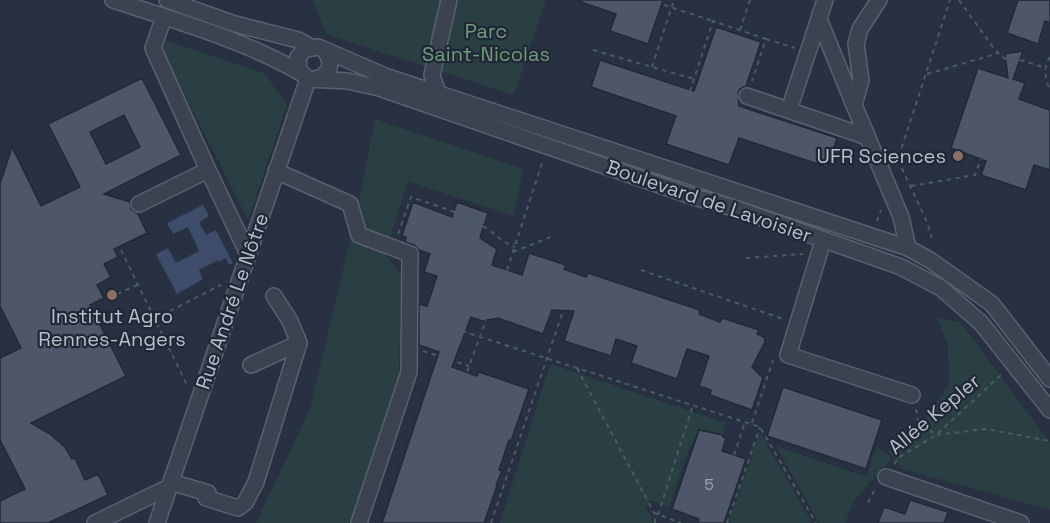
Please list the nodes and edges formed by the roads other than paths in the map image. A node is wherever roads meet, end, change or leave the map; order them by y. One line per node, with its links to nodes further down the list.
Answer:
1 (113, 0): 7 (street, Boulevard de Lavoisier)
2 (166, 0): 6 (street, Boulevard de Lavoisier)
3 (449, 0): 11 (street)
4 (825, 0): 8 (street)
5 (879, 0): 13 (street)
6 (194, 4): 9 (street, Boulevard de Lavoisier)
7 (164, 16): 10 (street, Boulevard de Lavoisier); 16 (street)
8 (819, 20): 13 (street); 14 (street)
9 (318, 49): 10 (street); 10 (street); 11 (street, Boulevard de Lavoisier)
10 (308, 77): 17 (street, Rue André Le Nôtre); 19 (street, Boulevard de Lavoisier)
11 (438, 93): 20 (street, Boulevard de Lavoisier)
12 (747, 96): 14 (street)
13 (854, 105): 15 (street)
14 (789, 110): 15 (street)
15 (867, 136): 20 (street)
16 (208, 170): 18 (street); 21 (street)
17 (276, 171): 21 (street, Rue André Le Nôtre); 32 (street)
18 (139, 204)
19 (823, 241): 26 (street); 27 (street, Boulevard de Lavoisier)
20 (908, 248): 25 (street, Boulevard de Lavoisier)
21 (248, 254): 29 (street, Rue André Le Nôtre)
22 (274, 296): 23 (street)
23 (300, 344): 24 (street); 29 (street)
24 (251, 365)
25 (1050, 379)
26 (912, 395)
27 (1050, 410)
28 (887, 474): 33 (street)
29 (170, 484): 30 (street); 31 (street, Rue André Le Nôtre)
30 (95, 523)
31 (157, 523)
32 (359, 523)
33 (1021, 523)

